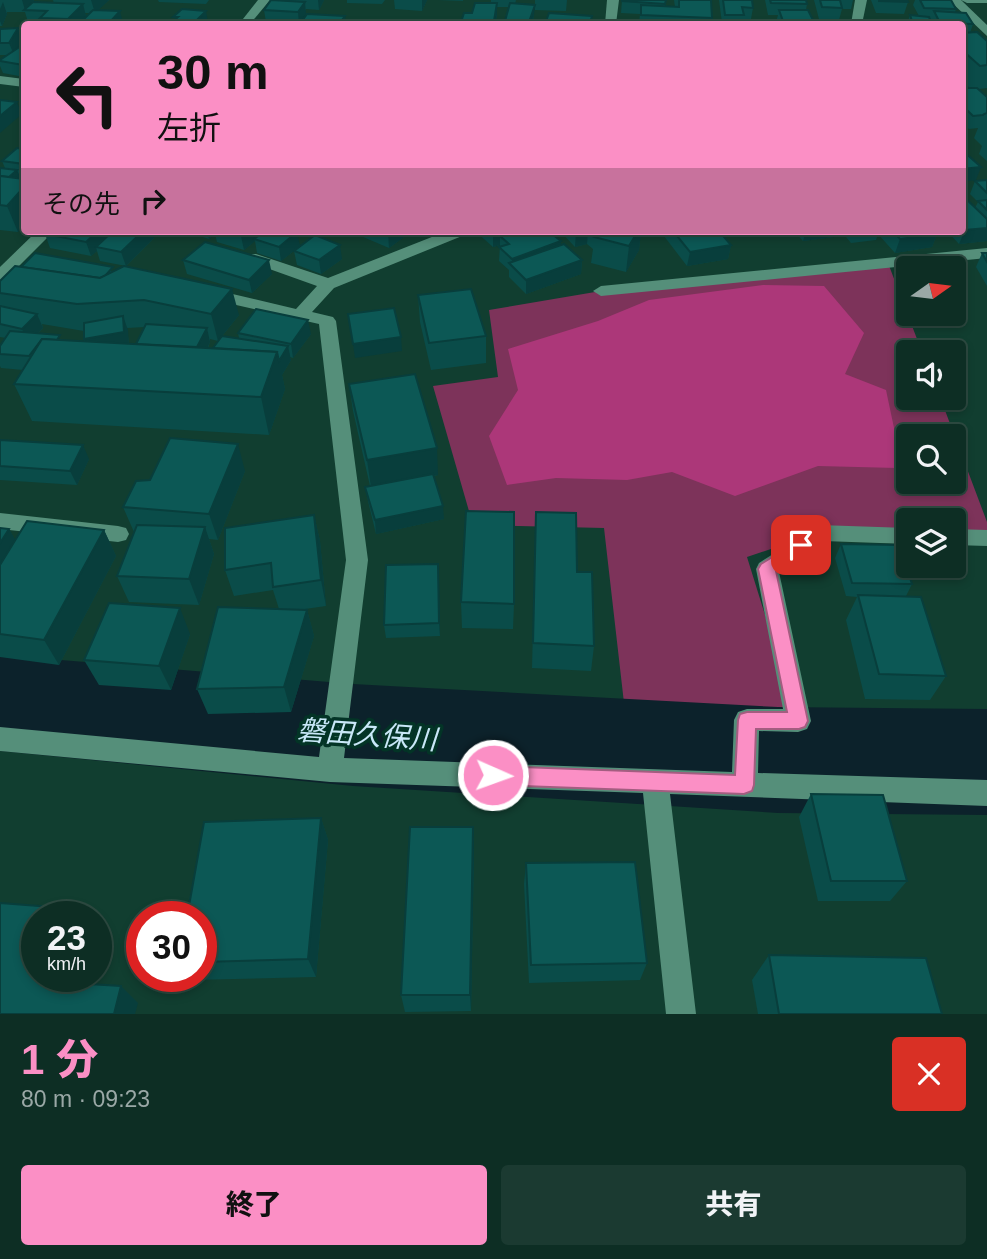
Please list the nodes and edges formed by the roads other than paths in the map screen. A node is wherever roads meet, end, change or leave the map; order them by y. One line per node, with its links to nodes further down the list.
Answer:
1 (264, 0): 7 (street)
2 (613, 0): 8 (street)
3 (861, 0): 9 (street)
4 (955, 0): 10 (street)
5 (967, 0): 6 (street)
6 (987, 0)
7 (246, 21)
8 (611, 21)
9 (858, 21)
10 (987, 32)
11 (0, 80): 12 (street)
12 (21, 83)
13 (42, 235): 15 (street)
14 (448, 235): 20 (street)
15 (24, 252): 18 (street); 19 (street)
16 (987, 253): 22 (street)
17 (250, 257): 20 (street)
18 (50, 258)
19 (0, 276)
20 (328, 284): 23 (street)
21 (182, 288): 23 (street)
22 (601, 291)
23 (301, 314): 30 (street)
24 (0, 521): 25 (street)
25 (118, 534)
26 (896, 536): 32 (street)
27 (966, 537): 28 (street)
28 (987, 538)
29 (0, 739): 30 (street)
30 (330, 770): 31 (street)
31 (655, 781): 32 (street); 34 (street)
32 (744, 785): 33 (street)
33 (987, 793)
34 (681, 1014)

